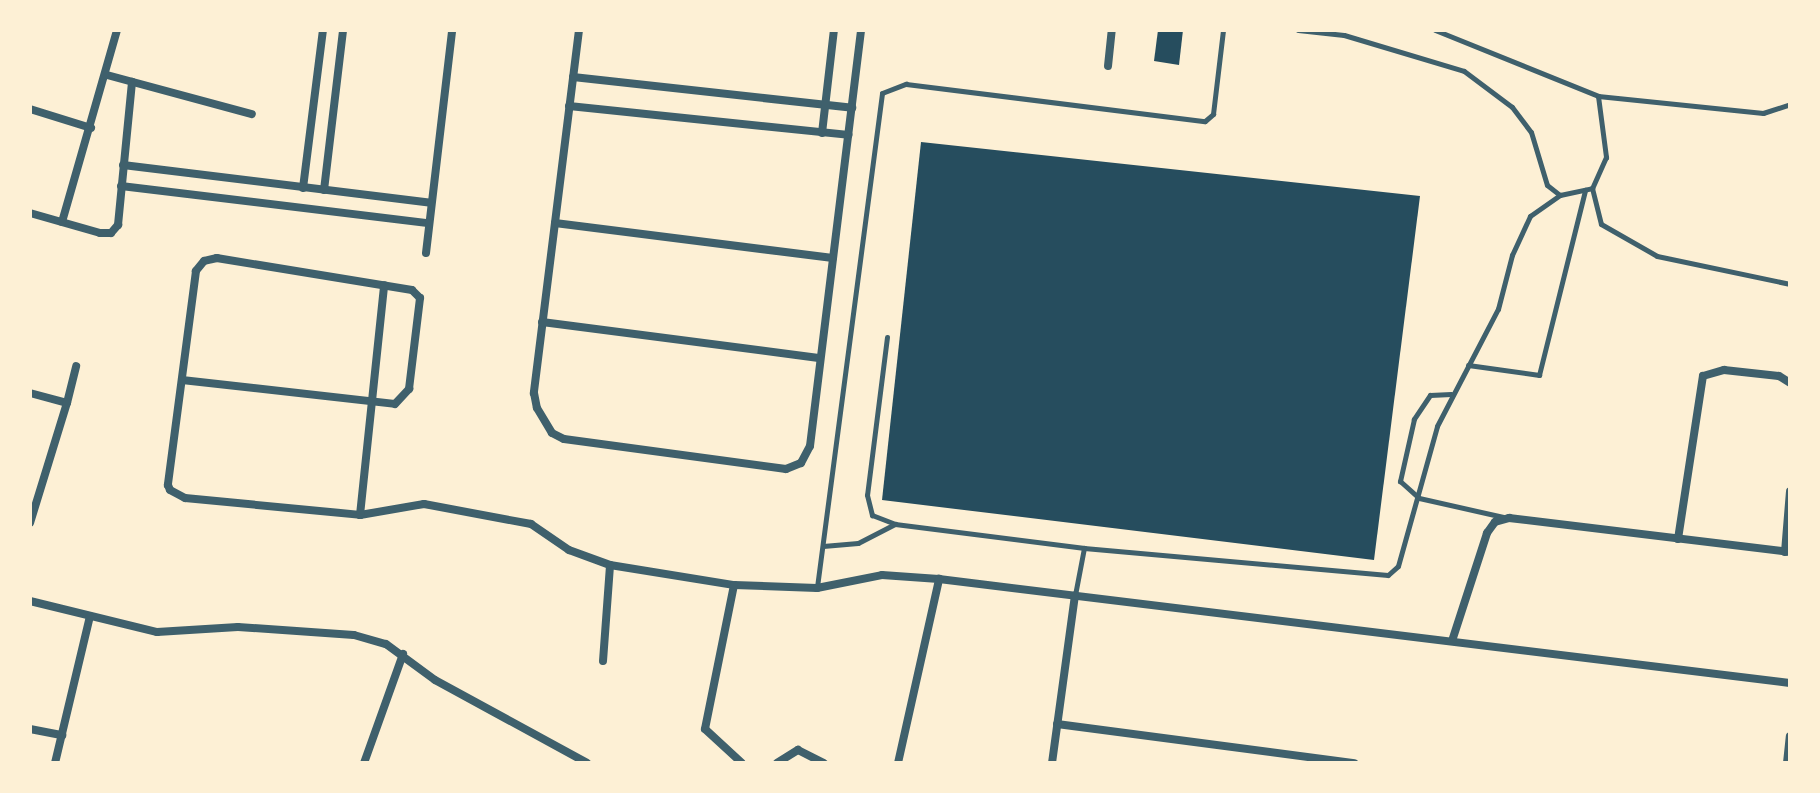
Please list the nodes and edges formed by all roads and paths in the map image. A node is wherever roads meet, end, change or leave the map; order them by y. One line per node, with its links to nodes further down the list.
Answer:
1 (117, 30): 13 (street)
2 (323, 30): 28 (street)
3 (343, 30): 30 (street)
4 (452, 30): 33 (street)
5 (579, 30): 14 (street)
6 (834, 30): 17 (street)
7 (861, 30): 20 (street)
8 (1112, 30): 12 (street)
9 (1225, 30): 60 (lane)
10 (1298, 30): 32 (lane)
11 (1435, 30): 16 (lane)
12 (1108, 66)
13 (107, 75): 15 (street); 23 (street)
14 (573, 77): 17 (street); 19 (street)
15 (132, 82): 22 (street); 26 (street)
16 (1598, 96): 18 (lane); 29 (lane)
17 (825, 104): 20 (street); 24 (street)
18 (1790, 104)
19 (569, 106): 24 (street); 37 (street)
20 (852, 108): 25 (street)
21 (30, 109): 23 (street)
22 (252, 114)
23 (91, 128): 35 (street)
24 (822, 133): 25 (street)
25 (848, 135): 39 (street)
26 (123, 165): 27 (street); 28 (street)
27 (121, 186): 35 (street); 36 (street)
28 (303, 188): 30 (street)
29 (1592, 188): 31 (lane); 40 (lane)
30 (324, 190): 33 (street)
31 (1585, 190): 32 (lane); 45 (lane)
32 (1560, 195): 45 (lane)
33 (431, 203): 36 (street)
34 (30, 213): 35 (street)
35 (62, 222)
36 (428, 223): 38 (street)
37 (555, 223): 39 (street); 42 (street)
38 (426, 253)
39 (833, 258): 44 (street)
40 (1790, 284)
41 (384, 285): 47 (street); 52 (street); 52 (street)
42 (542, 322): 44 (street); 44 (street)
43 (887, 337): 58 (lane)
44 (819, 358)
45 (1468, 365): 50 (lane)
46 (76, 366): 51 (street)
47 (182, 380): 52 (street); 55 (street)
48 (1790, 383): 59 (street)
49 (30, 393): 51 (street)
50 (1452, 394): 54 (lane); 54 (lane)
51 (67, 403): 57 (street)
52 (368, 405): 55 (street)
53 (1790, 491): 62 (street)
54 (1419, 498): 56 (lane); 61 (lane)
55 (360, 515): 63 (street)
56 (1509, 518): 59 (street); 70 (street)
57 (30, 523)
58 (895, 524): 60 (lane); 61 (lane)
59 (1678, 539): 62 (street)
60 (823, 546): 66 (lane)
61 (1084, 548): 67 (lane)
62 (1787, 552)
63 (610, 565): 65 (street); 72 (street)
64 (939, 579): 66 (street); 67 (street); 84 (street)
65 (734, 585): 66 (street); 81 (street)
66 (817, 588)
67 (1075, 596): 70 (street); 74 (street)
68 (30, 601): 69 (street)
69 (90, 616): 71 (street); 76 (street)
70 (1452, 641): 73 (street)
71 (403, 654): 79 (street); 80 (street)
72 (603, 661)
73 (1790, 683)
74 (1057, 724): 85 (street); 86 (street)
75 (30, 729): 76 (street)
76 (62, 735): 78 (street)
77 (1790, 736): 87 (street)
78 (55, 763)
79 (364, 763)
80 (587, 763)
81 (742, 763)
82 (777, 763): 83 (street)
83 (824, 763)
84 (898, 763)
85 (1052, 763)
86 (1354, 763)
87 (1787, 763)

